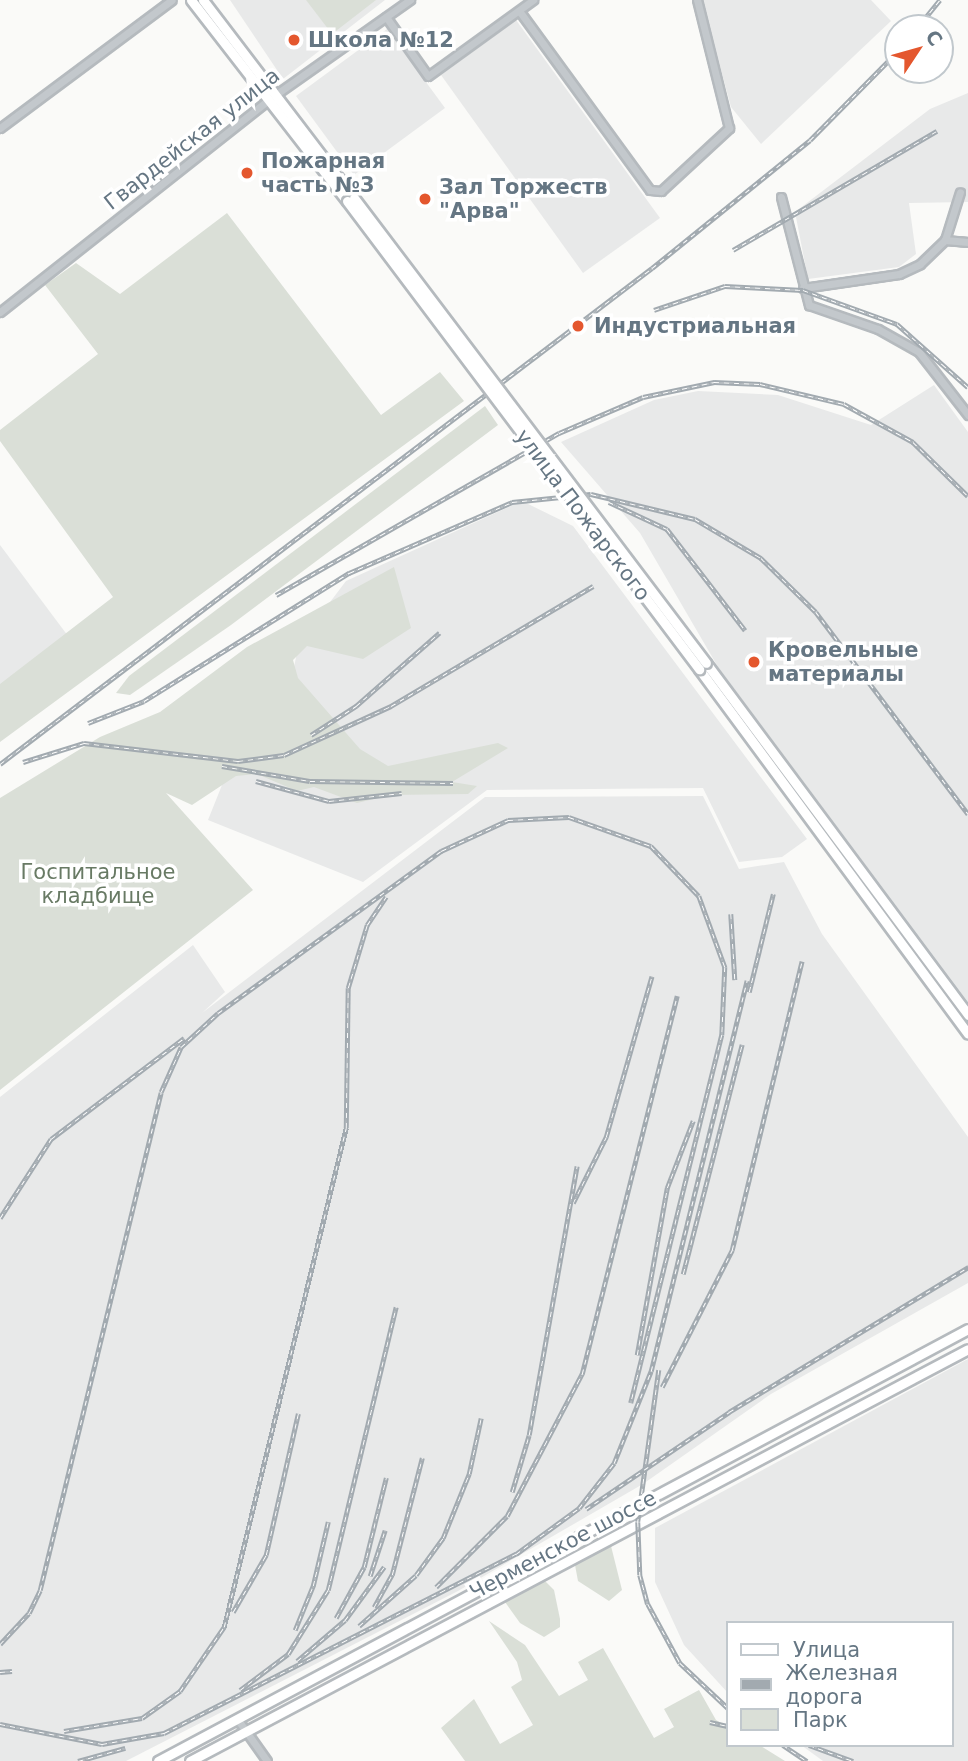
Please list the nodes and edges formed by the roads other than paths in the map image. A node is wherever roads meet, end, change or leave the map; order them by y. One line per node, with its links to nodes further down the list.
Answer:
1 (172, 0): 10 (street)
2 (191, 0): 9 (main road, улица Пожарского)
3 (203, 0): 9 (main road, улица Пожарского)
4 (410, 0): 8 (street, Гвардейская улица)
5 (533, 0): 7 (street)
6 (697, 0): 7 (street)
7 (520, 12): 8 (street)
8 (386, 18): 9 (street, Гвардейская улица)
9 (272, 97): 16 (street, Гвардейская улица); 18 (main road, улица Пожарского, bridge)
10 (0, 128)
11 (960, 192): 13 (street)
12 (781, 197): 15 (street)
13 (945, 240): 14 (street); 15 (street)
14 (968, 243)
15 (803, 288): 17 (street)
16 (0, 312)
17 (968, 415)
18 (702, 666): 19 (main road, улица Пожарского); 20 (main road, улица Пожарского)
19 (968, 1015)
20 (968, 1034)
21 (968, 1329): 23 (main road, Черменское шоссе)
22 (968, 1349): 24 (main road, Черменское шоссе)
23 (237, 1720): 24 (street); 25 (main road, Черменское шоссе)
24 (246, 1732): 26 (main road, Черменское шоссе); 27 (street)
25 (158, 1761)
26 (190, 1761)
27 (267, 1761)

